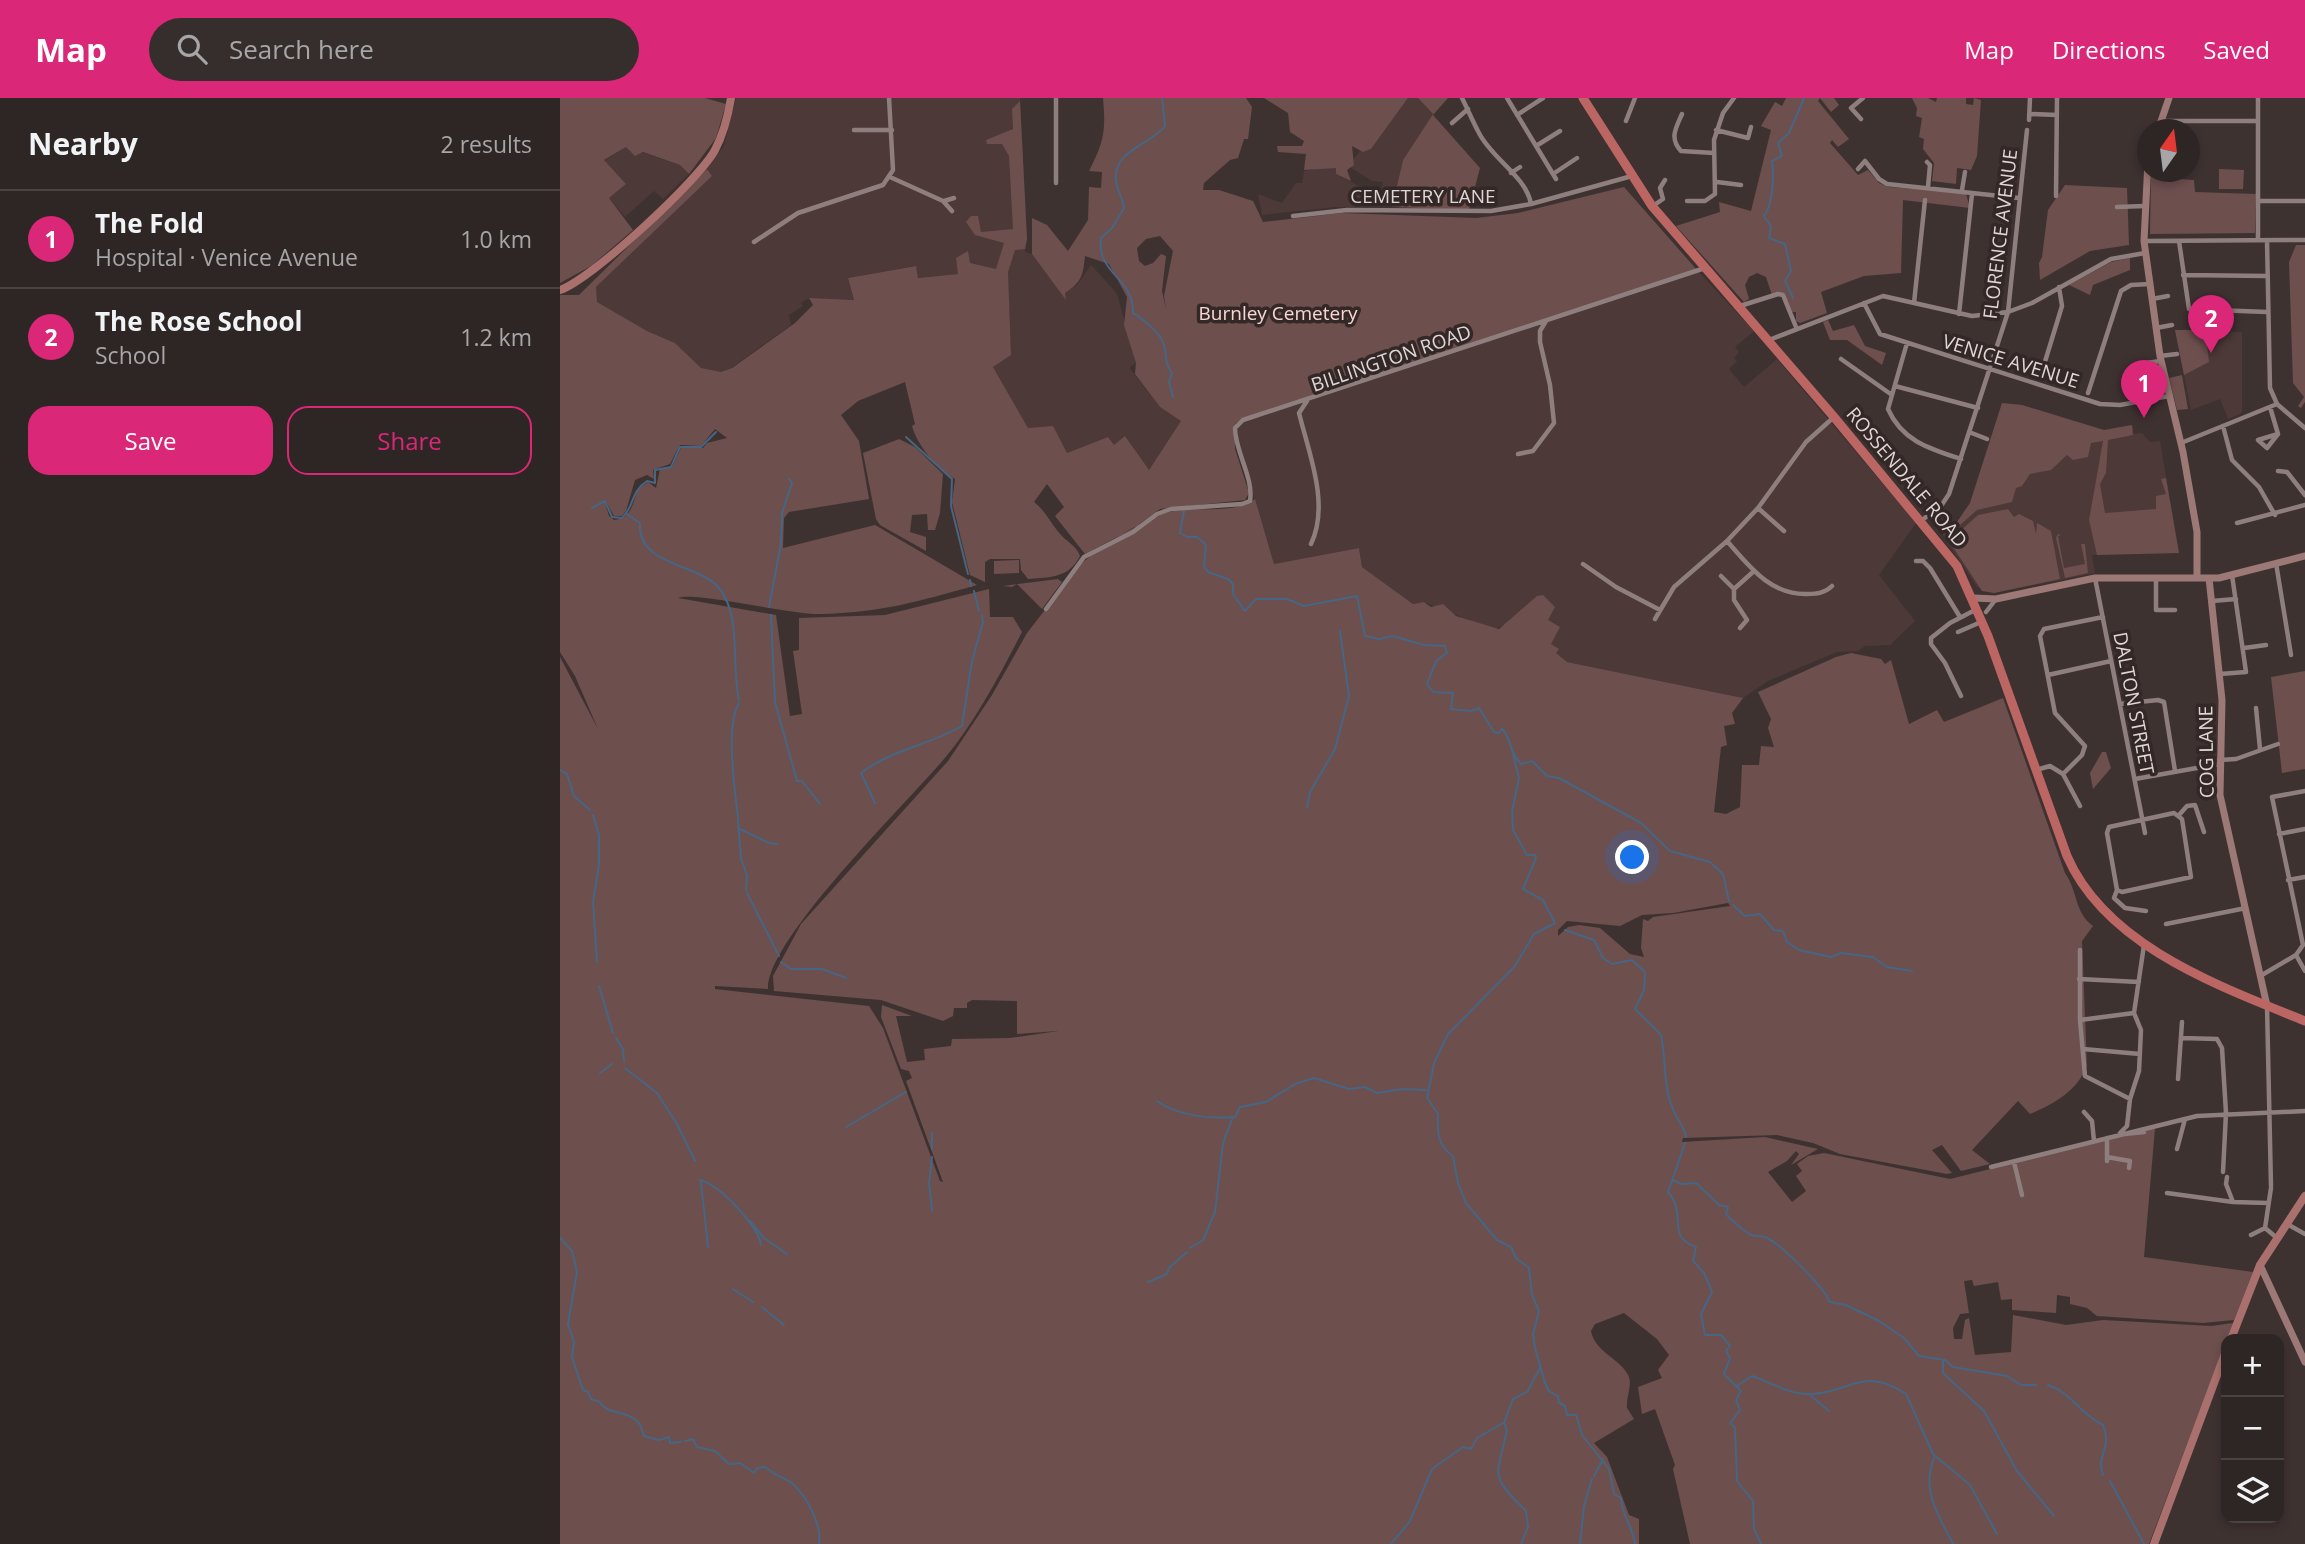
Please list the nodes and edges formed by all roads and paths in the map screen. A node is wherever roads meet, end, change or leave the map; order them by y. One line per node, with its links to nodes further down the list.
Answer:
1 (731, 98): 75 (main road)
2 (889, 98): 27 (street)
3 (1056, 98): 44 (street)
4 (1462, 98): 15 (street)
5 (1507, 98): 17 (street)
6 (1543, 98): 17 (street)
7 (1583, 98): 39 (highway, ROSSENDALE ROAD)
8 (1635, 98): 21 (street)
9 (1734, 98): 28 (street)
10 (1863, 98): 20 (street)
11 (2030, 98): 18 (street)
12 (2057, 98): 18 (street)
13 (2167, 98): 19 (street)
14 (2258, 98): 22 (street)
15 (1468, 109): 23 (street); 38 (street)
16 (1682, 114): 32 (street)
17 (1517, 115): 31 (street)
18 (2057, 115): 49 (street)
19 (2162, 119)
20 (1861, 120)
21 (1626, 121)
22 (2258, 121): 24 (street); 55 (street)
23 (1452, 123)
24 (2200, 123)
25 (1751, 127): 28 (street)
26 (854, 130): 27 (street)
27 (892, 130): 40 (street)
28 (1716, 130): 32 (street)
29 (2027, 130): 51 (street, FLORENCE AVENUE)
30 (1560, 131): 31 (street)
31 (1536, 146): 33 (street)
32 (1714, 153): 42 (street)
33 (1577, 159)
34 (1927, 162): 46 (street)
35 (1520, 167): 38 (street)
36 (1858, 169): 46 (street)
37 (1965, 172): 47 (street)
38 (1511, 173): 57 (street)
39 (1632, 176): 57 (street, CEMETERY LANE); 58 (highway, ROSSENDALE ROAD)
40 (890, 177): 53 (street); 68 (street)
41 (1665, 180): 58 (street)
42 (1717, 181): 45 (street); 54 (street)
43 (2146, 182): 59 (street)
44 (1056, 183)
45 (1741, 185)
46 (1928, 187): 47 (street)
47 (1962, 190): 48 (street)
48 (1972, 194): 51 (street); 83 (street)
49 (2056, 196)
50 (954, 198): 53 (street)
51 (2019, 198): 81 (street, FLORENCE AVENUE)
52 (1925, 200): 79 (street)
53 (943, 201): 61 (street)
54 (1687, 201)
55 (2259, 201): 56 (street); 63 (street)
56 (2305, 201)
57 (1531, 204): 62 (street, CEMETERY LANE)
58 (1652, 206): 70 (highway, ROSSENDALE ROAD)
59 (2145, 206): 60 (street); 66 (street)
60 (2117, 207)
61 (952, 211)
62 (1293, 216)
63 (2258, 240): 64 (street); 67 (street)
64 (2267, 240): 65 (street); 72 (street)
65 (2305, 240)
66 (2144, 241): 67 (street); 69 (street)
67 (2179, 241): 71 (street)
68 (754, 242)
69 (2146, 253): 73 (street); 74 (street)
70 (1705, 268): 80 (highway, ROSSENDALE ROAD); 84 (street, BILLINGTON ROAD)
71 (2183, 275): 72 (street); 82 (street)
72 (2267, 276): 82 (street)
73 (2150, 284): 77 (street); 97 (street)
74 (2059, 287): 81 (street); 95 (street)
75 (560, 290)
76 (2168, 296): 77 (street)
77 (2152, 299): 87 (street)
78 (1864, 303): 79 (street); 86 (street); 89 (street, VENICE AVENUE)
79 (1914, 304): 83 (street)
80 (1740, 306): 86 (street); 88 (highway, ROSSENDALE ROAD)
81 (2008, 312): 83 (street); 94 (street, FLORENCE AVENUE)
82 (2267, 312): 101 (street)
83 (1959, 314)
84 (1546, 320): 100 (street, BILLINGTON ROAD); 111 (street)
85 (2172, 325): 87 (street)
86 (1796, 327): 88 (street)
87 (2156, 328): 91 (street)
88 (1769, 340): 104 (highway, ROSSENDALE ROAD)
89 (1908, 343): 94 (street, VENICE AVENUE); 96 (street)
90 (2177, 354): 91 (street)
91 (2161, 358): 93 (street); 99 (street)
92 (1841, 359): 98 (street)
93 (2138, 364)
94 (1989, 369): 99 (street, VENICE AVENUE); 103 (street, FLORENCE AVENUE)
95 (2040, 377)
96 (1895, 386): 98 (street); 103 (street)
97 (2088, 393)
98 (1892, 395): 112 (street)
99 (2169, 396): 110 (street)
100 (1307, 400): 122 (street, BILLINGTON ROAD); 140 (street)
101 (2277, 404): 102 (street); 106 (street)
102 (2270, 407): 105 (street); 108 (street)
103 (1978, 408): 107 (street, FLORENCE AVENUE)
104 (1834, 417): 116 (street); 118 (highway, ROSSENDALE ROAD)
105 (2222, 426): 110 (street); 117 (street)
106 (2305, 428)
107 (1969, 432): 109 (street); 112 (street, FLORENCE AVENUE)
108 (2278, 433)
109 (1987, 439)
110 (2180, 443): 130 (street)
111 (1518, 454)
112 (1961, 459): 118 (street, FLORENCE AVENUE)
113 (2278, 471): 114 (street)
114 (2305, 495)
115 (2305, 505): 117 (street)
116 (1758, 508): 120 (street); 121 (street)
117 (2275, 514): 119 (street)
118 (1922, 520): 136 (highway, ROSSENDALE ROAD)
119 (2237, 523)
120 (1784, 531)
121 (1727, 541): 127 (street); 143 (street)
122 (1311, 544)
123 (2305, 556): 125 (street)
124 (1916, 561): 144 (street)
125 (2276, 563): 128 (street); 152 (street)
126 (1583, 564): 143 (street)
127 (1754, 571): 134 (street); 135 (street)
128 (2232, 575): 132 (street); 138 (street)
129 (1721, 576): 135 (street)
130 (2197, 577): 131 (street); 132 (street)
131 (2156, 578): 133 (street); 142 (street)
132 (2209, 578): 139 (street, COG LANE)
133 (2095, 579): 137 (street); 145 (street, DALTON STREET)
134 (1832, 586)
135 (1734, 589): 148 (street)
136 (1973, 598): 137 (street); 141 (highway, ROSSENDALE ROAD)
137 (1996, 598): 141 (street)
138 (2236, 599): 139 (street); 151 (street)
139 (2211, 601): 154 (street, COG LANE)
140 (1046, 609)
141 (1981, 610): 144 (street); 147 (highway, ROSSENDALE ROAD)
142 (2175, 610)
143 (1660, 611): 146 (street)
144 (1960, 617): 156 (street)
145 (2102, 617): 153 (street, DALTON STREET); 155 (street)
146 (1655, 619)
147 (1982, 622): 149 (street); 162 (highway, ROSSENDALE ROAD)
148 (1740, 628)
149 (1958, 632)
150 (2266, 645): 151 (street)
151 (2244, 648): 154 (street)
152 (2291, 655)
153 (2112, 661): 155 (street); 157 (street, DALTON STREET)
154 (2219, 674): 161 (street, COG LANE)
155 (2048, 676): 164 (street)
156 (1961, 696)
157 (2120, 704): 163 (street); 165 (street, DALTON STREET)
158 (2256, 708): 160 (street)
159 (2278, 744): 160 (street)
160 (2260, 749): 161 (street)
161 (2219, 762): 163 (street); 177 (street, COG LANE)
162 (2035, 770): 164 (street); 181 (highway, ROSSENDALE ROAD)
163 (2175, 771): 165 (street)
164 (2063, 774): 167 (street)
165 (2135, 779): 169 (street, DALTON STREET)
166 (2305, 791): 173 (street)
167 (2080, 806)
168 (2179, 815): 169 (street); 171 (street); 176 (street)
169 (2141, 818): 172 (street, DALTON STREET); 176 (street)
170 (2305, 829): 173 (street)
171 (2204, 832)
172 (2146, 833)
173 (2278, 834): 175 (street)
174 (2305, 877): 175 (street)
175 (2288, 880): 179 (street)
176 (2117, 890): 178 (street)
177 (2246, 908): 180 (street); 185 (street, COG LANE)
178 (2146, 911)
179 (2302, 923): 183 (street)
180 (2166, 924)
181 (2144, 945): 187 (street); 188 (highway, ROSSENDALE ROAD)
182 (2080, 950): 186 (street)
183 (2296, 955): 184 (street); 185 (street)
184 (2305, 971)
185 (2262, 975): 188 (street, COG LANE)
186 (2079, 979): 187 (street); 190 (street)
187 (2138, 982): 189 (street)
188 (2267, 1006): 191 (highway, ROSSENDALE ROAD); 201 (street)
189 (2134, 1013): 190 (street); 195 (street)
190 (2080, 1020): 194 (street)
191 (2305, 1021)
192 (2182, 1022): 193 (street)
193 (2181, 1038): 196 (street); 200 (street)
194 (2083, 1049): 195 (street); 197 (street)
195 (2140, 1054): 197 (street)
196 (2178, 1079)
197 (2130, 1099): 204 (street)
198 (2305, 1111): 201 (street)
199 (2084, 1112): 206 (street)
200 (2226, 1113): 201 (street); 202 (street); 211 (street)
201 (2271, 1114): 217 (street)
202 (2185, 1119): 204 (street); 207 (street)
203 (2144, 1132): 204 (street)
204 (2121, 1134): 205 (street)
205 (2107, 1138): 206 (street); 210 (street)
206 (2094, 1141): 208 (street)
207 (2177, 1149)
208 (2014, 1162): 209 (street); 214 (street)
209 (1991, 1167)
210 (2129, 1168)
211 (2224, 1171)
212 (2227, 1177): 216 (street)
213 (2166, 1193): 216 (street)
214 (2022, 1195)
215 (2305, 1196): 218 (main road)
216 (2233, 1202): 217 (street)
217 (2268, 1203): 219 (street)
218 (2286, 1224): 220 (street); 222 (main road)
219 (2265, 1228): 221 (street); 222 (street)
220 (2305, 1234)
221 (2251, 1235)
222 (2277, 1238): 223 (main road)
223 (2260, 1265): 224 (main road); 225 (street)
224 (2233, 1334)
225 (2305, 1362)
226 (2221, 1365): 227 (main road)
227 (2154, 1544)

